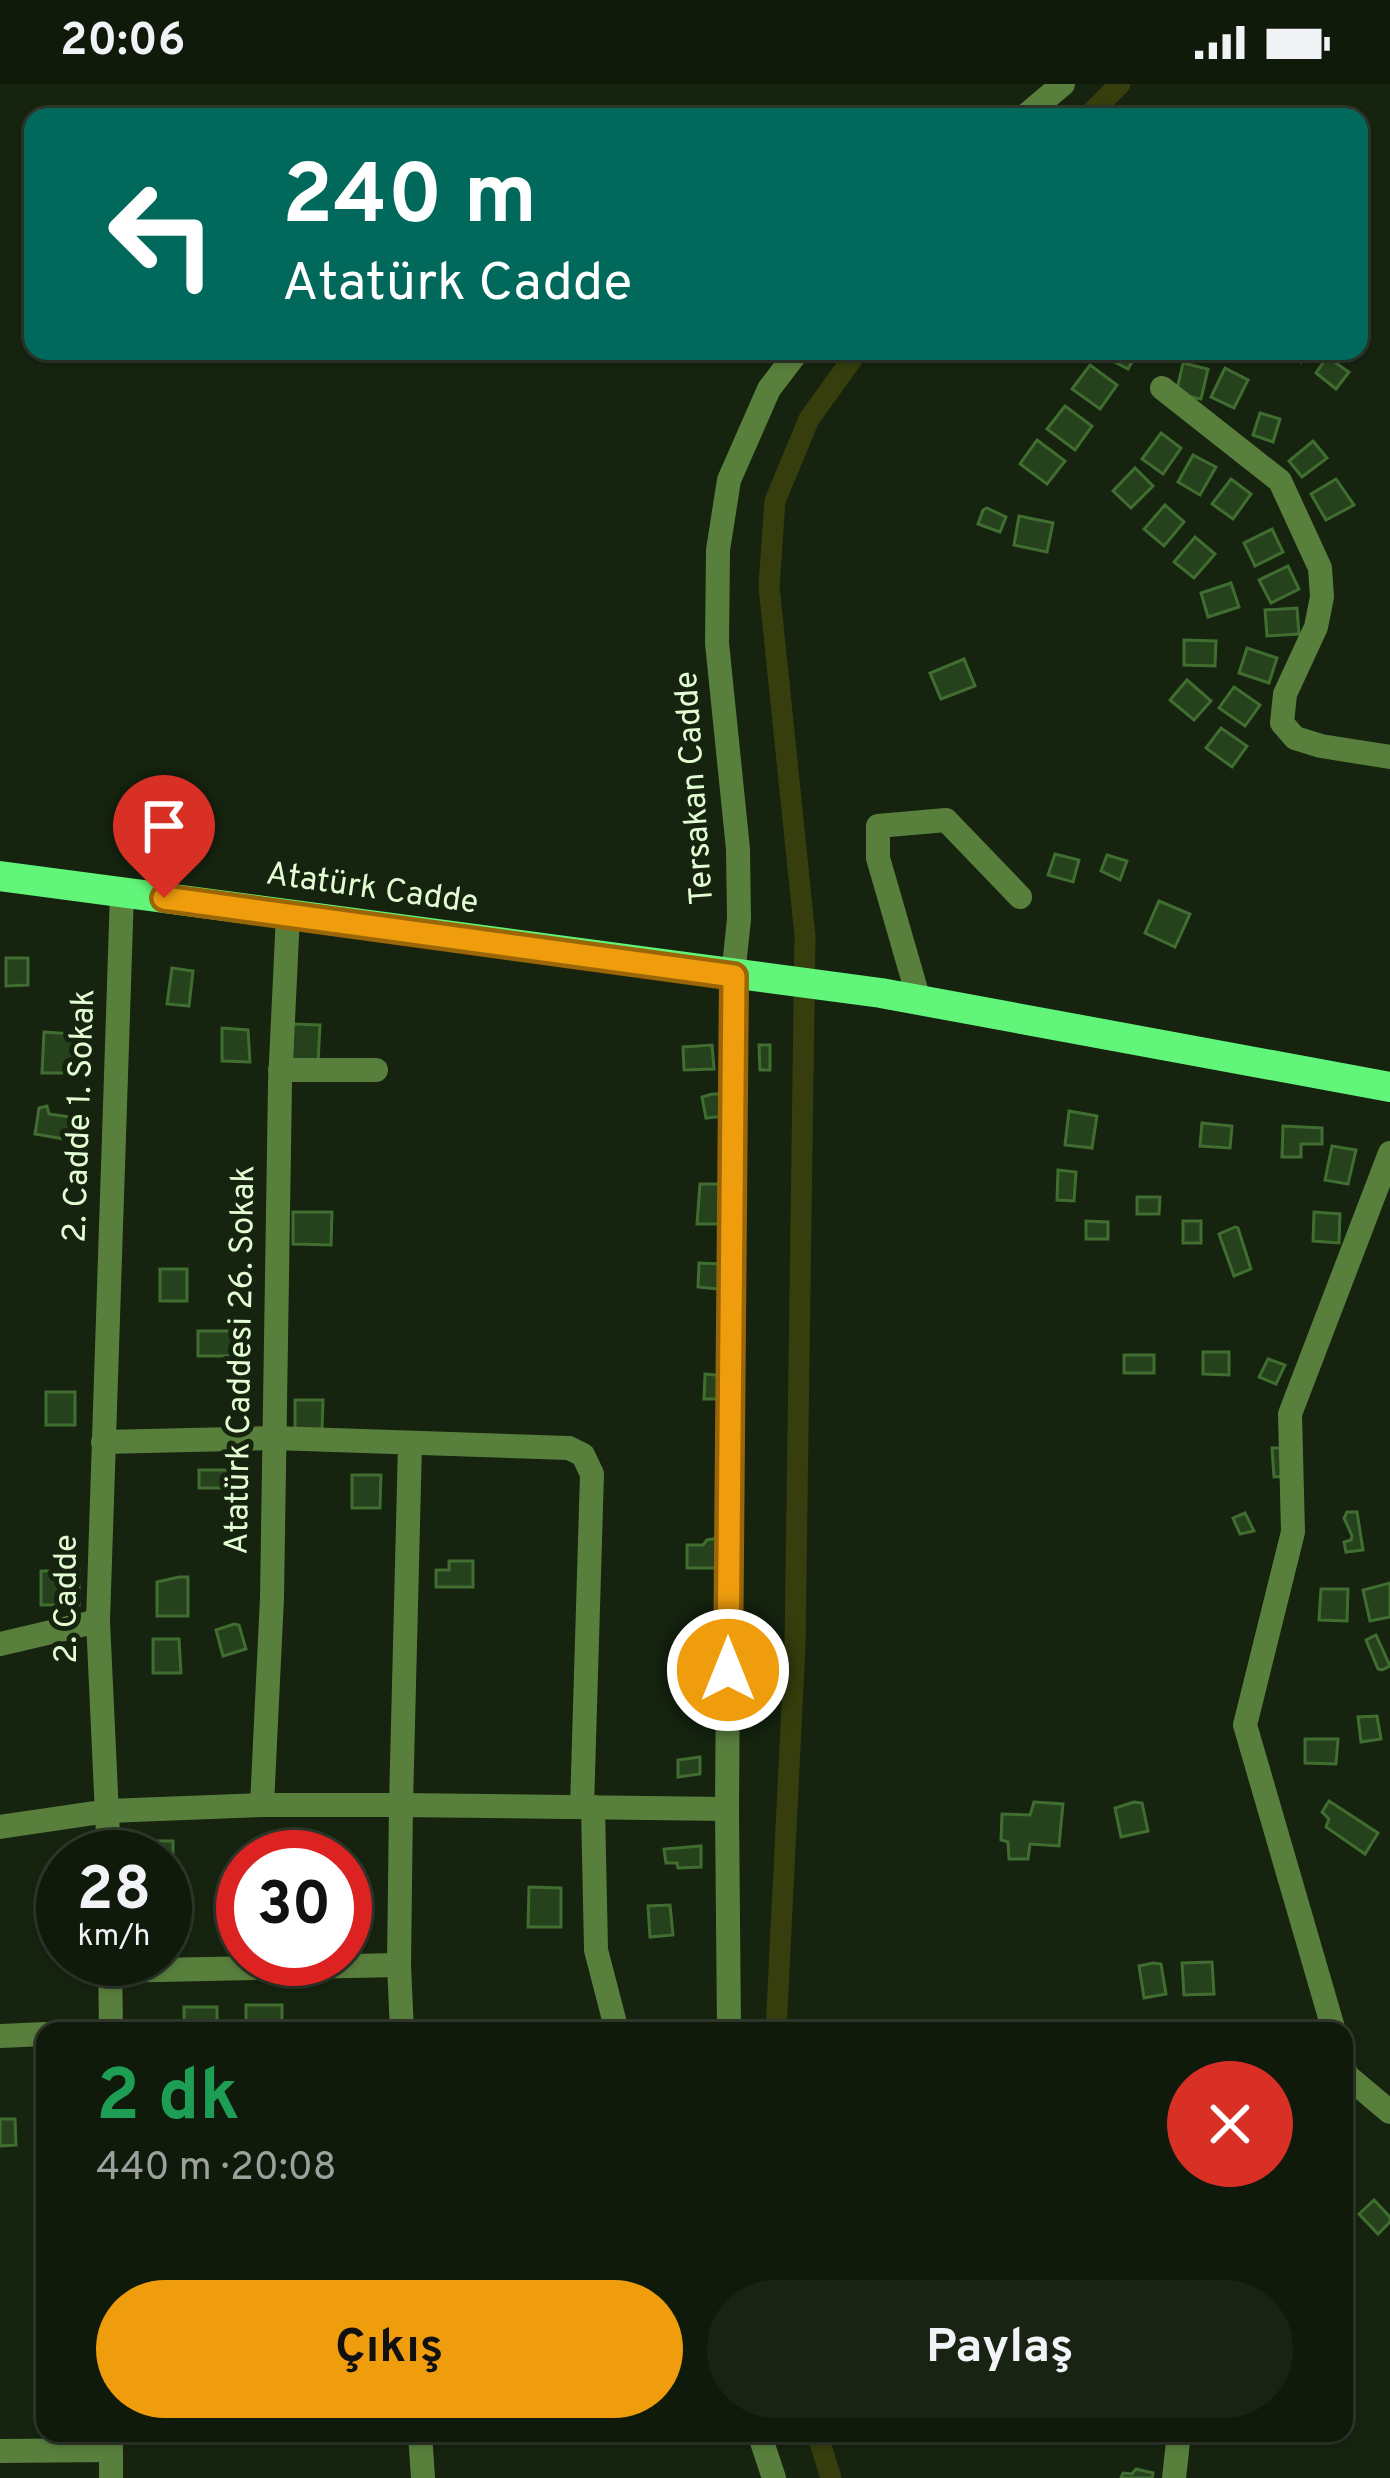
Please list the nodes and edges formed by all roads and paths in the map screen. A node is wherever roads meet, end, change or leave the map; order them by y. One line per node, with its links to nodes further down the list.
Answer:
1 (1063, 84): 2 (street)
2 (1035, 108)
3 (791, 360): 10 (street, Tersakan Cadde)
4 (1162, 388): 5 (street)
5 (1390, 757)
6 (0, 877): 7 (main road, Atatürk Cadde)
7 (122, 893): 9 (main road, Atatürk Cadde); 16 (street, 2. Cadde 1. Sokak)
8 (1020, 897): 11 (street)
9 (288, 915): 10 (main road, Atatürk Cadde); 12 (street, Atatürk Caddesi 26. Sokak)
10 (734, 976): 11 (main road, Atatürk Cadde); 25 (street, Tersakan Cadde)
11 (919, 1000): 14 (main road, Atatürk Cadde)
12 (280, 1070): 13 (street); 17 (street, Atatürk Caddesi 26. Sokak)
13 (376, 1070)
14 (1390, 1087)
15 (1390, 1153): 36 (street)
16 (107, 1340): 18 (street, 2. Cadde)
17 (274, 1438): 18 (street); 19 (street); 22 (street, Atatürk Caddesi 26. Sokak)
18 (103, 1442): 20 (street, 2. Cadde)
19 (410, 1444): 23 (street); 24 (street)
20 (98, 1621): 21 (street); 26 (street, 2. Cadde)
21 (0, 1645)
22 (262, 1805): 23 (street); 26 (street)
23 (401, 1805): 24 (street); 30 (street)
24 (588, 1807): 25 (street); 34 (street)
25 (727, 1809): 35 (street, Tersakan Cadde)
26 (108, 1811): 27 (street); 28 (street, 2. Cadde)
27 (0, 1827)
28 (108, 1830)
29 (192, 1965): 30 (street)
30 (399, 1965): 33 (street)
31 (110, 1986): 32 (street)
32 (111, 2022)
33 (402, 2022)
34 (615, 2022)
35 (729, 2022)
36 (1331, 2022)
37 (36, 2034): 38 (street)
38 (0, 2036)
39 (1353, 2082): 40 (street)
40 (1390, 2112)
41 (111, 2442): 46 (street); 47 (street)
42 (420, 2442): 48 (street)
43 (762, 2442): 49 (street)
44 (1177, 2442): 50 (street)
45 (1178, 2442): 51 (street)
46 (0, 2451)
47 (111, 2478)
48 (422, 2478)
49 (774, 2478)
50 (1164, 2478)
51 (1174, 2478)

